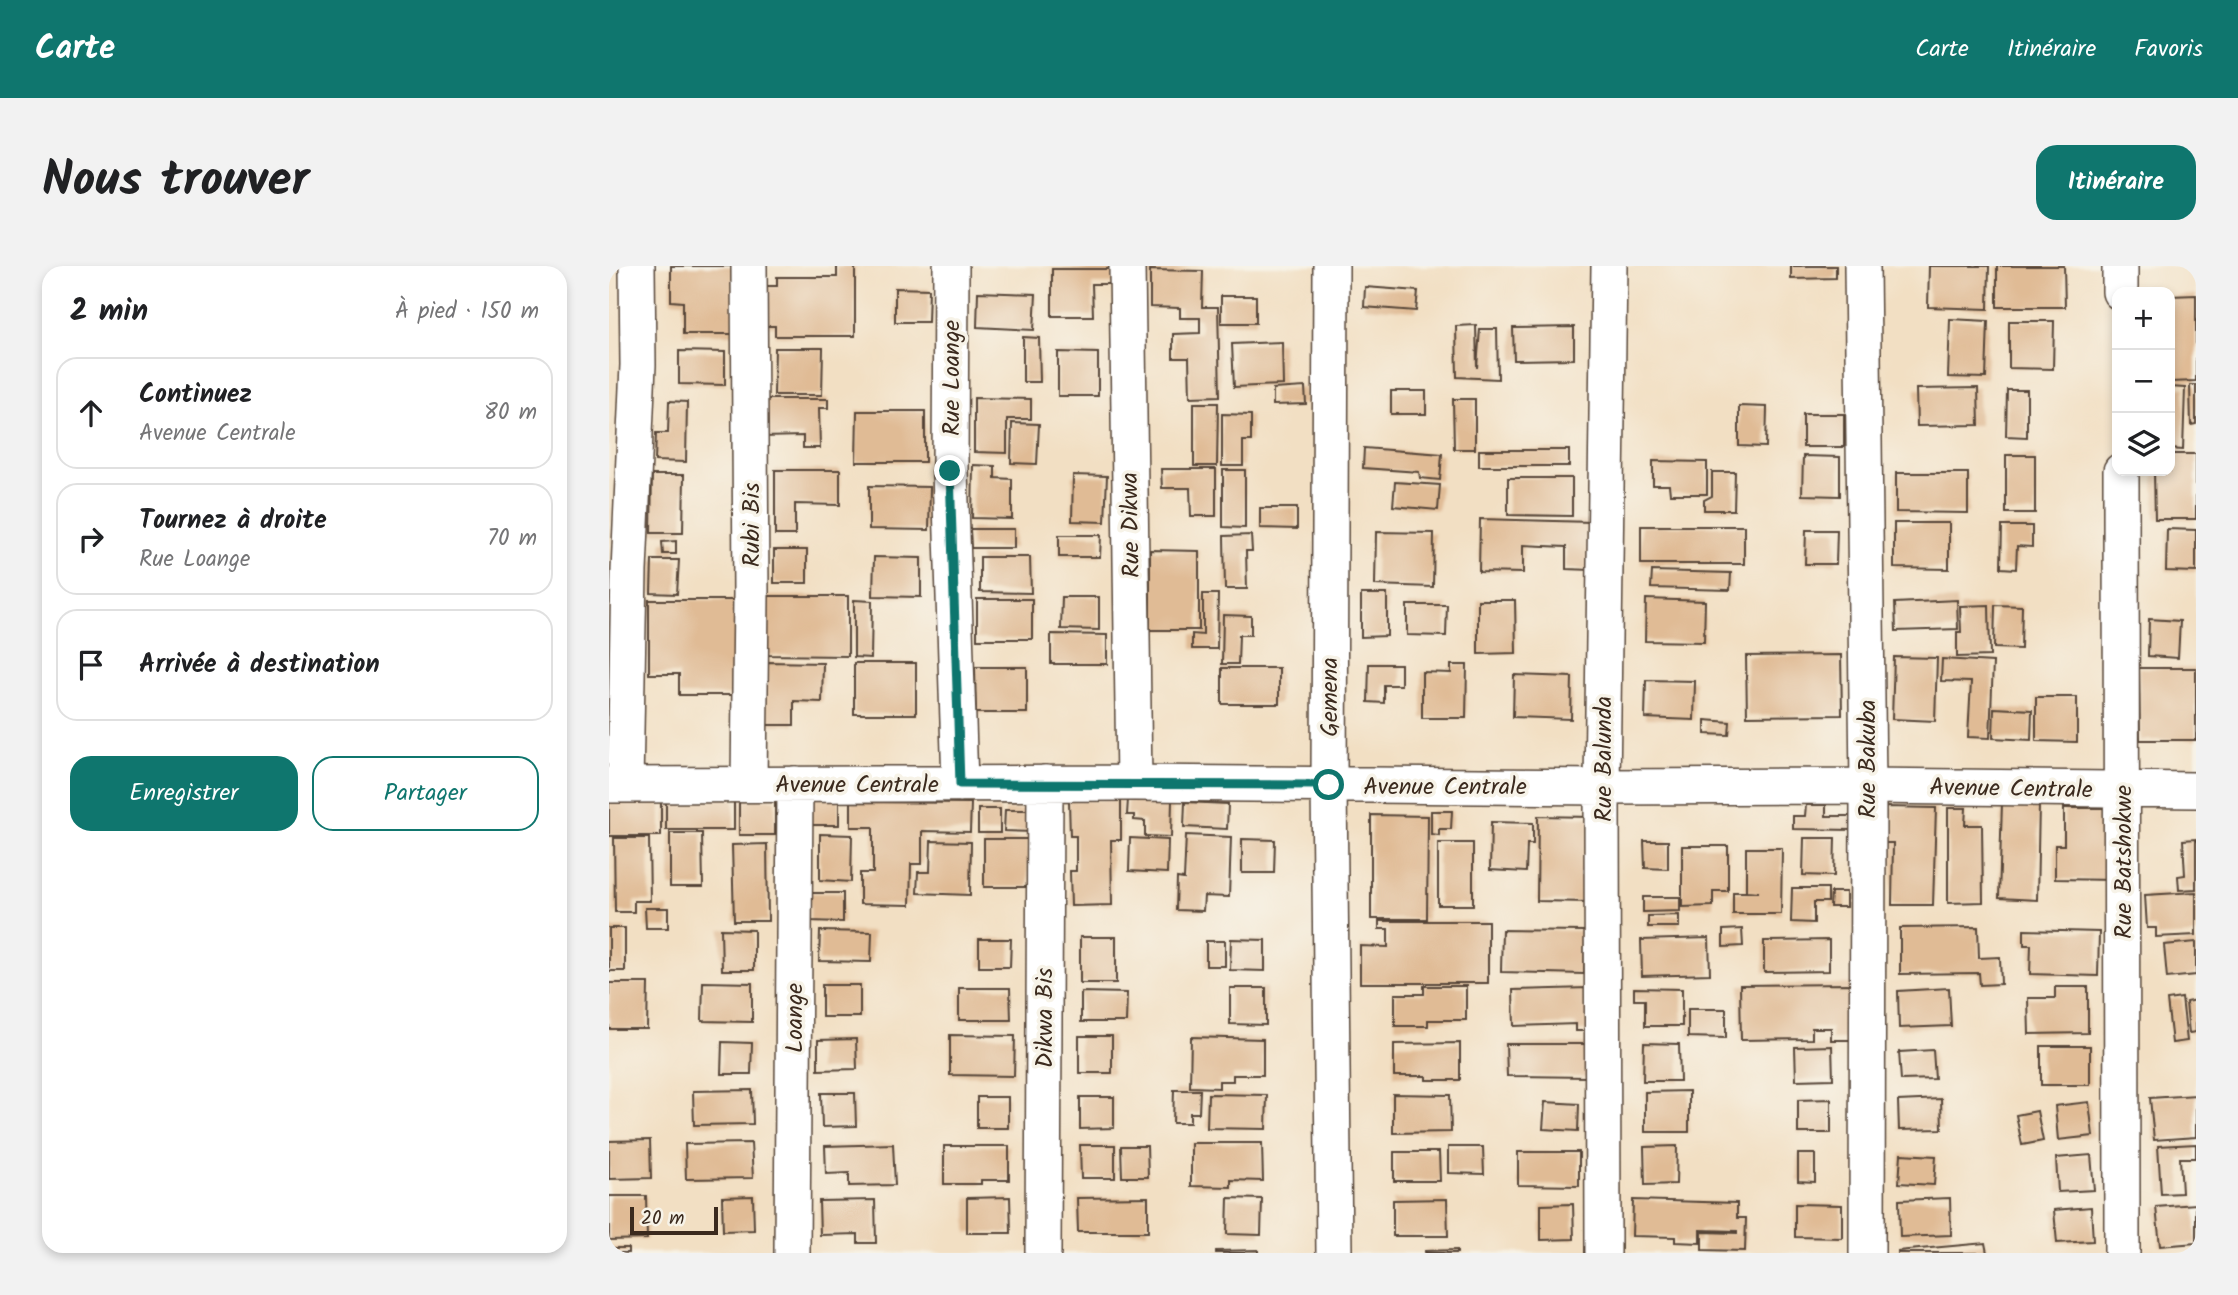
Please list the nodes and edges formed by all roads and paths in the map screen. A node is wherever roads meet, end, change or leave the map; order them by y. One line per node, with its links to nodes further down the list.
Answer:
1 (637, 266): 10 (street)
2 (749, 266): 14 (street, Rubi Bis)
3 (951, 266): 16 (street, Rue Loange)
4 (1127, 266): 13 (street, Rue Dikwa)
5 (1331, 266): 18 (street, Gemena)
6 (1609, 266): 20 (street, Rue Balunda)
7 (1862, 266): 19 (street, Rue Bakuba)
8 (2120, 266): 9 (street)
9 (2120, 287)
10 (624, 365): 17 (street)
11 (2121, 476): 21 (street, Rue Batshokwe)
12 (1045, 783): 13 (street, Avenue Centrale); 16 (street, Avenue Centrale); 24 (street, Dikwa Bis)
13 (1134, 783): 18 (street, Avenue Centrale)
14 (749, 784): 15 (street, Avenue Centrale); 17 (street, Avenue Centrale)
15 (796, 784): 16 (street, Avenue Centrale); 23 (street, Loange)
16 (960, 784)
17 (617, 785)
18 (1329, 785): 20 (street, Avenue Centrale); 25 (street, Gemena)
19 (1868, 786): 20 (street, Avenue Centrale); 21 (street, Avenue Centrale); 27 (street, Rue Bakuba)
20 (1602, 787): 26 (street, Rue Balunda)
21 (2123, 790): 22 (street, Avenue Centrale); 28 (street, Rue Batshokwe)
22 (2196, 790)
23 (792, 1253)
24 (1044, 1253)
25 (1333, 1253)
26 (1603, 1253)
27 (1867, 1253)
28 (2122, 1253)

